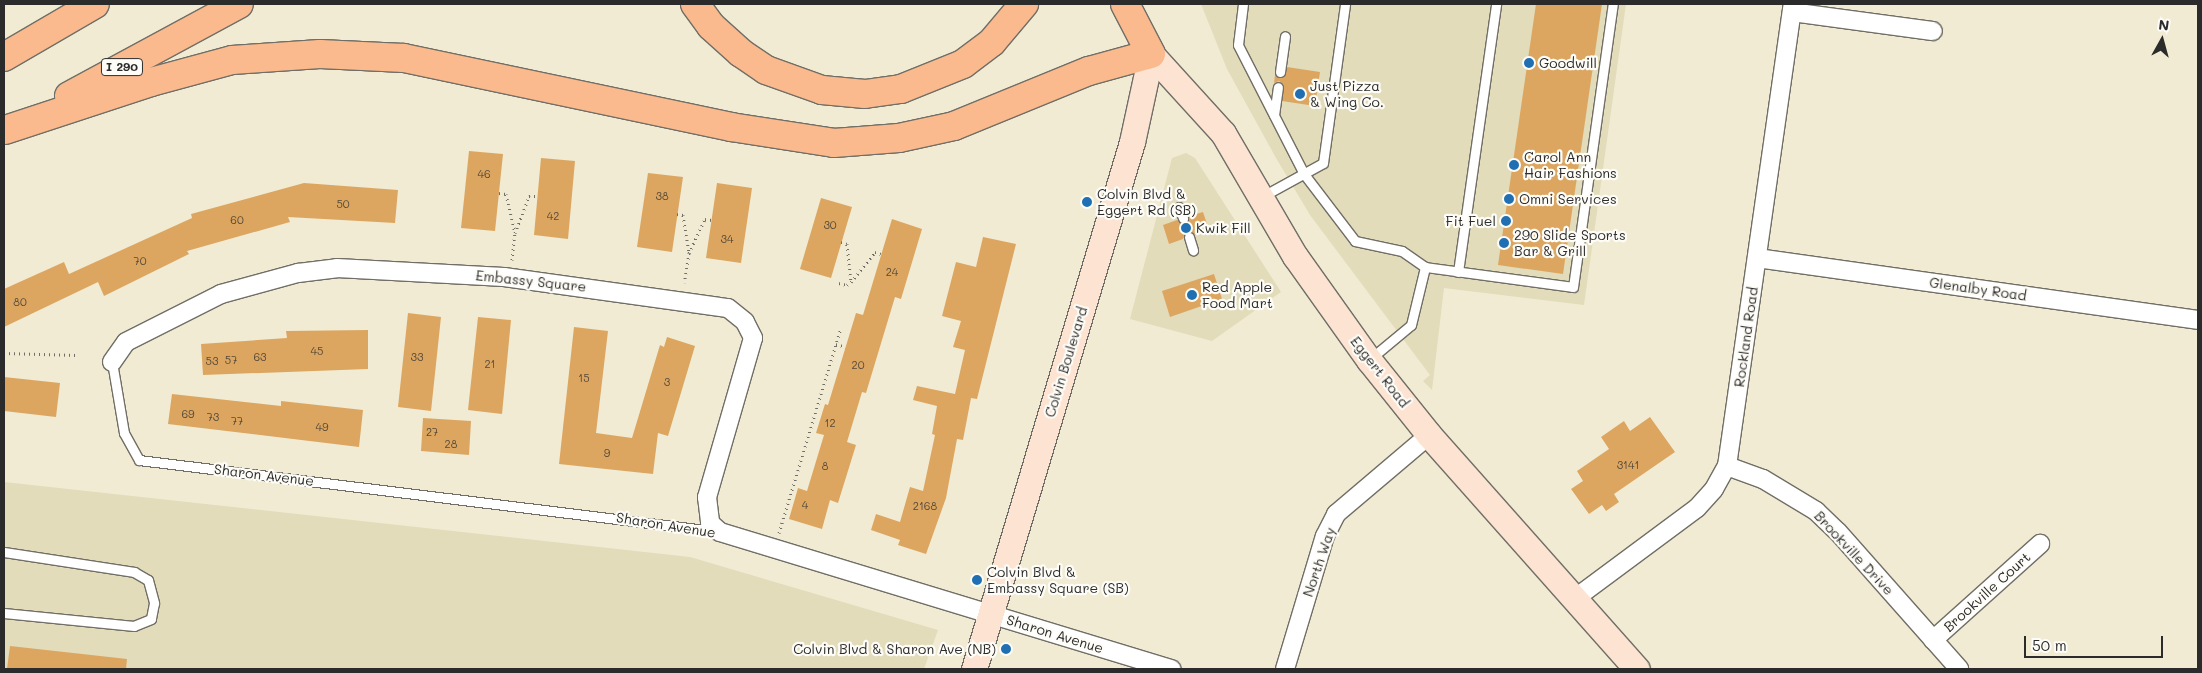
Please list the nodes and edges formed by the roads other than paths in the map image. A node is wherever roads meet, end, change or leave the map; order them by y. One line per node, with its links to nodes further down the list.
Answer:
1 (95, 4): 15 (main road)
2 (239, 4): 19 (main road, I 290)
3 (695, 4): 4 (main road)
4 (1024, 4)
5 (1125, 4): 14 (main road)
6 (1148, 4): 14 (main road)
7 (1243, 4): 18 (lane)
8 (1345, 4): 20 (lane)
9 (1496, 4): 28 (lane)
10 (1613, 4): 28 (lane)
11 (1792, 8): 12 (street); 26 (street, Rockland Road)
12 (1934, 31)
13 (1285, 36): 16 (lane)
14 (1151, 54): 19 (main road); 21 (street, Eggert Road); 39 (street, Colvin Boulevard)
15 (4, 57)
16 (1280, 72)
17 (1278, 87): 18 (lane)
18 (1274, 115): 20 (lane)
19 (4, 131)
20 (1304, 174): 21 (lane); 27 (lane)
21 (1259, 198): 30 (street, Eggert Road)
22 (1179, 207): 23 (lane)
23 (1183, 218)
24 (1189, 237): 25 (lane)
25 (1193, 250)
26 (1757, 258): 29 (street, Glenalby Road); 33 (street, Rockland Road)
27 (1425, 267): 28 (lane); 30 (lane)
28 (1458, 272)
29 (2198, 320)
30 (1370, 360): 32 (street, Eggert Road)
31 (112, 362): 34 (lane, Sharon Avenue); 34 (street, Embassy Square)
32 (1429, 435): 37 (street, Eggert Road); 43 (street, North Way)
33 (1727, 466): 37 (street, Rockland Road); 40 (street, Brookville Drive)
34 (720, 532): 39 (street, Sharon Avenue)
35 (2040, 544): 40 (street, Brookville Court)
36 (4, 552): 38 (lane)
37 (1574, 600): 44 (street, Eggert Road)
38 (4, 613)
39 (991, 615): 41 (street, Colvin Boulevard); 42 (street, Sharon Avenue)
40 (1933, 640): 45 (street, Brookville Drive)
41 (974, 669)
42 (1172, 669)
43 (1284, 669)
44 (1637, 669)
45 (1960, 669)

